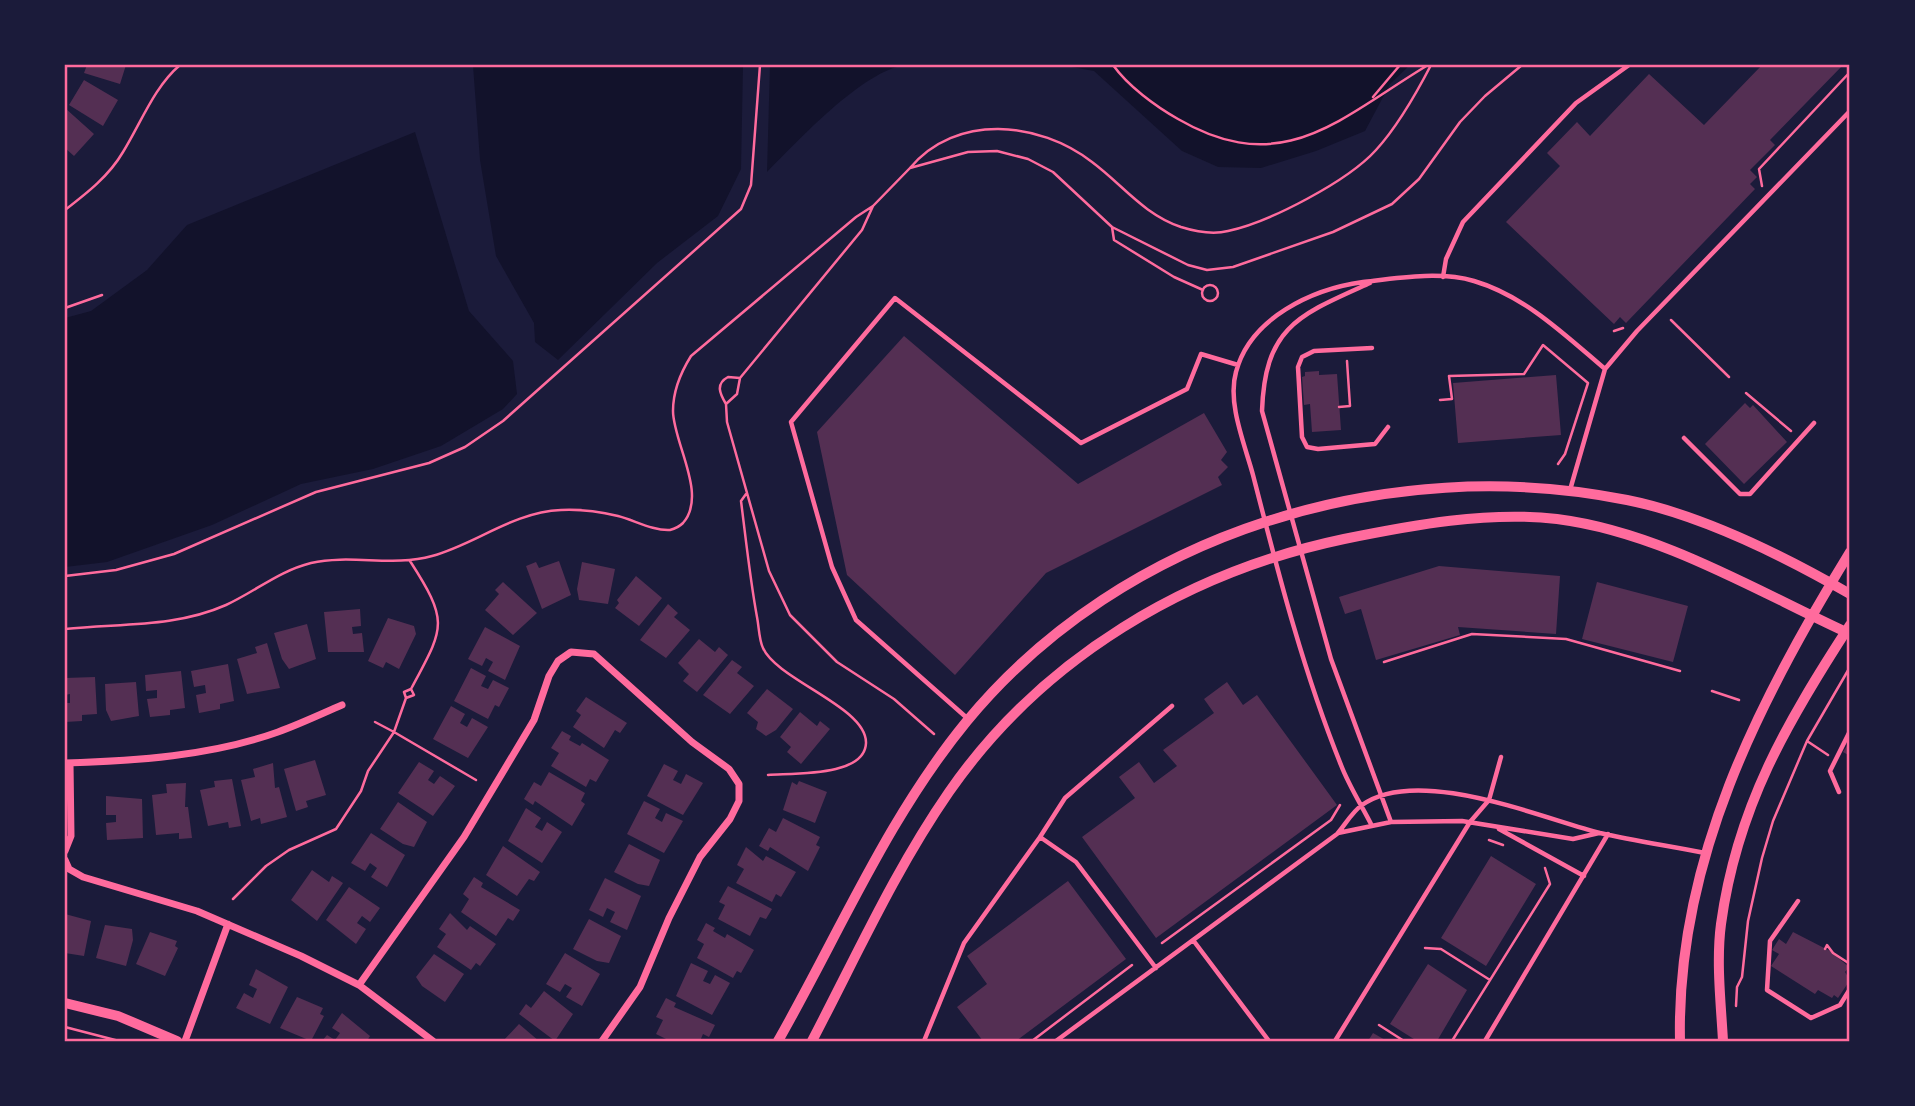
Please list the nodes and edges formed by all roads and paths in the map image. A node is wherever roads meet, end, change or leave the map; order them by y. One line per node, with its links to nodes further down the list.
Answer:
1 (180, 65): 14 (path)
2 (760, 65): 49 (path)
3 (1112, 65): 9 (path)
4 (1400, 65): 9 (path)
5 (1429, 65): 9 (path); 11 (path)
6 (1522, 65): 15 (path)
7 (1629, 65): 16 (lane)
8 (1850, 72): 12 (path)
9 (1370, 100)
10 (1850, 111): 28 (lane)
11 (910, 168): 13 (path); 15 (path)
12 (1753, 195)
13 (873, 206): 31 (path); 48 (path)
14 (65, 210)
15 (1112, 227): 18 (path)
16 (1443, 277): 17 (lane); 28 (lane)
17 (1375, 281): 26 (lane); 43 (lane)
18 (1203, 290): 18 (path)
19 (102, 295): 20 (path)
20 (65, 308)
21 (1671, 320): 30 (path)
22 (1626, 327): 23 (path)
23 (1614, 331)
24 (1372, 348): 37 (lane)
25 (1346, 358): 35 (path)
26 (1238, 365): 44 (lane); 64 (lane)
27 (1578, 365): 29 (path)
28 (1605, 369): 41 (lane)
29 (1573, 370): 33 (path); 40 (path)
30 (1729, 377)
31 (740, 378): 34 (path); 34 (path)
32 (1746, 393): 38 (path)
33 (1440, 400)
34 (726, 404): 42 (path)
35 (1339, 408)
36 (1814, 424): 39 (lane)
37 (1388, 427)
38 (1791, 431)
39 (1684, 438)
40 (1558, 464)
41 (1570, 491): 43 (main road); 50 (main road)
42 (747, 494): 68 (path); 73 (path)
43 (1290, 513): 44 (main road); 45 (lane)
44 (1265, 522): 47 (lane); 64 (main road)
45 (1300, 549): 47 (main road); 52 (main road); 76 (lane)
46 (1850, 552): 50 (main road)
47 (1275, 556): 79 (lane); 118 (main road)
48 (410, 561): 53 (path); 58 (path)
49 (65, 576)
50 (1832, 583): 51 (main road); 52 (main road)
51 (1850, 594)
52 (1812, 616): 54 (main road); 91 (main road)
53 (65, 629)
54 (1849, 630): 128 (main road)
55 (1384, 662): 57 (path)
56 (1850, 667): 69 (path)
57 (1680, 671)
58 (411, 689): 60 (path); 60 (path)
59 (1712, 691): 61 (path)
60 (407, 698): 67 (path)
61 (1739, 700)
62 (342, 705): 72 (street)
63 (1172, 706): 87 (lane)
64 (968, 719): 117 (main road)
65 (375, 722): 67 (path)
66 (1850, 731): 71 (lane)
67 (394, 733): 74 (path); 95 (path)
68 (934, 734)
69 (1807, 741): 71 (path); 109 (path)
70 (1501, 757): 77 (lane)
71 (1835, 760): 75 (lane)
72 (67, 763): 90 (street)
73 (768, 775)
74 (476, 780)
75 (1839, 792)
76 (1381, 796): 77 (lane); 79 (lane); 80 (lane)
77 (1489, 800): 81 (lane); 84 (lane)
78 (1340, 805): 99 (path)
79 (1361, 805): 82 (lane); 85 (lane)
80 (1391, 821): 81 (lane); 82 (lane)
81 (1470, 822): 83 (lane); 123 (lane)
82 (1372, 826): 85 (lane)
83 (1496, 827): 84 (lane); 94 (lane)
84 (1600, 833): 86 (lane)
85 (1337, 834): 98 (lane)
86 (1608, 834): 91 (lane); 94 (lane)
87 (1040, 837): 104 (lane); 119 (lane)
88 (1489, 840): 89 (path)
89 (1509, 847)
90 (65, 851)
91 (1705, 853): 127 (main road)
92 (65, 860): 97 (street)
93 (1543, 866): 105 (path)
94 (1584, 876): 126 (lane)
95 (233, 898)
96 (1798, 901): 107 (lane)
97 (228, 924): 106 (street); 114 (street)
98 (1193, 940): 104 (lane); 122 (lane)
99 (1162, 943)
100 (1425, 948): 105 (path)
101 (1825, 949): 102 (path)
102 (1850, 964)
103 (1132, 965): 120 (path)
104 (1156, 968): 121 (lane)
105 (1490, 981): 125 (path)
106 (359, 985): 115 (street); 116 (street)
107 (1850, 989)
108 (65, 1003): 113 (street)
109 (1736, 1012)
110 (1379, 1026): 124 (path)
111 (65, 1027): 112 (path)
112 (119, 1041)
113 (177, 1041)
114 (185, 1041)
115 (433, 1041)
116 (602, 1041)
117 (778, 1041)
118 (811, 1041)
119 (923, 1041)
120 (1032, 1041)
121 (1056, 1041)
122 (1269, 1041)
123 (1335, 1041)
124 (1404, 1041)
125 (1452, 1041)
126 (1485, 1041)
127 (1680, 1041)
128 (1723, 1041)

